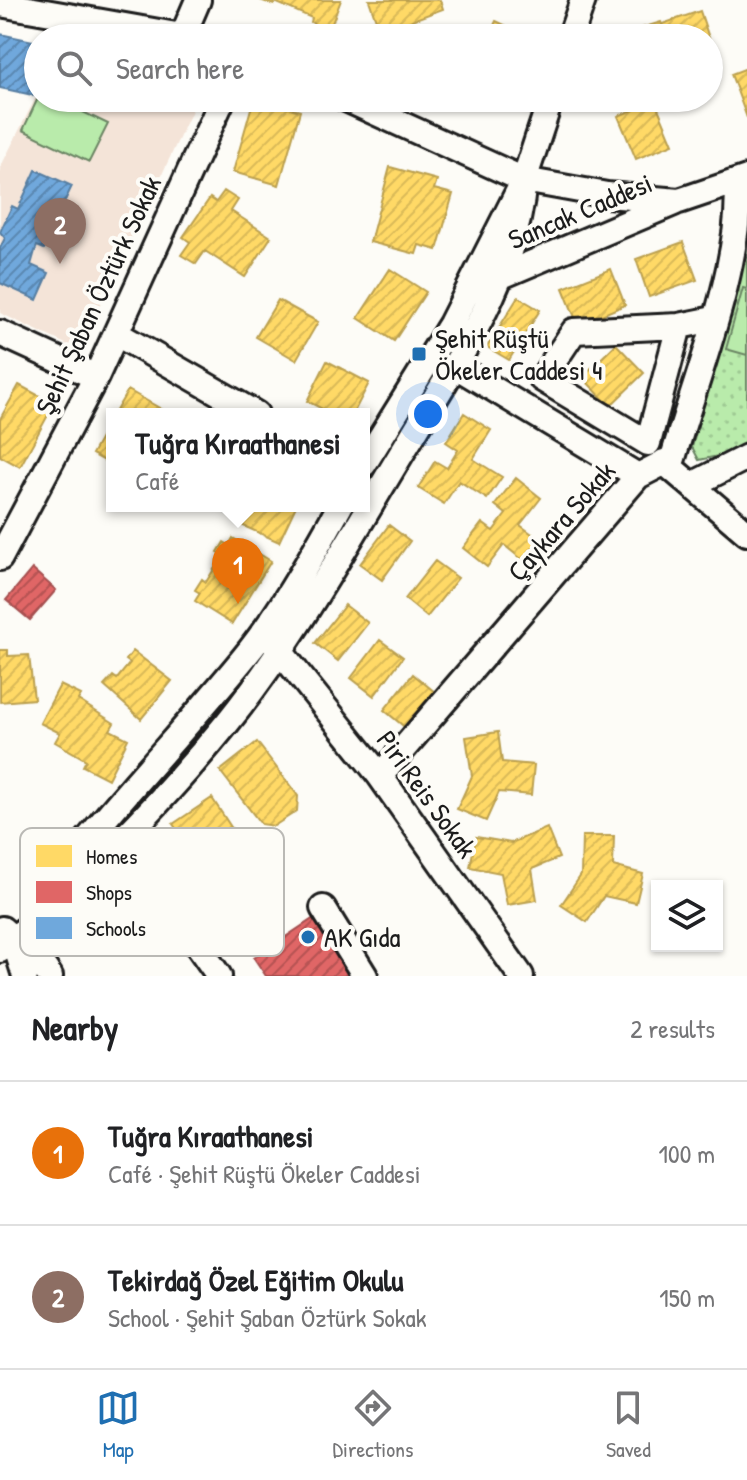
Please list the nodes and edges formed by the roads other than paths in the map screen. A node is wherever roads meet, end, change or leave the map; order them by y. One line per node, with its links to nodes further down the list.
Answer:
1 (198, 0): 5 (street)
2 (583, 0): 6 (street)
3 (3, 3): 4 (street)
4 (117, 24)
5 (192, 24)
6 (575, 24)
7 (217, 112): 17 (street, Şehit Şaban Öztürk Sokak)
8 (375, 112): 10 (street, Sancak Caddesi)
9 (546, 112): 10 (street)
10 (524, 180): 12 (street, Sancak Caddesi); 13 (street); 21 (street)
11 (742, 180): 12 (street, Sancak Caddesi); 14 (street)
12 (679, 201): 13 (street, Sancak Caddesi)
13 (504, 275): 18 (street)
14 (714, 319): 15 (street); 23 (street)
15 (679, 326): 15 (street)
16 (0, 333): 19 (street)
17 (117, 334): 19 (street, Şehit Şaban Öztürk Sokak); 20 (street)
18 (454, 365): 24 (street); 25 (street)
19 (96, 377): 30 (street, Şehit Şaban Öztürk Sokak)
20 (246, 408)
21 (370, 454)
22 (747, 457): 26 (street)
23 (664, 462): 24 (street, Çaykara Sokak); 26 (street)
24 (638, 476): 33 (street, Çaykara Sokak)
25 (372, 482)
26 (692, 485): 29 (street)
27 (336, 512): 31 (street)
28 (356, 512): 32 (street)
29 (747, 533)
30 (0, 558)
31 (262, 633): 32 (street, Piri Reis Sokak); 34 (street)
32 (281, 649): 33 (street, Piri Reis Sokak); 35 (street)
33 (380, 776): 46 (street, Piri Reis Sokak)
34 (97, 828)
35 (130, 828)
36 (323, 908): 45 (street)
37 (20, 919): 38 (street)
38 (4, 938): 39 (street); 42 (street)
39 (20, 951)
40 (26, 956): 43 (street)
41 (205, 956): 44 (street)
42 (25, 976)
43 (50, 976)
44 (219, 976)
45 (365, 976)
46 (521, 976)

